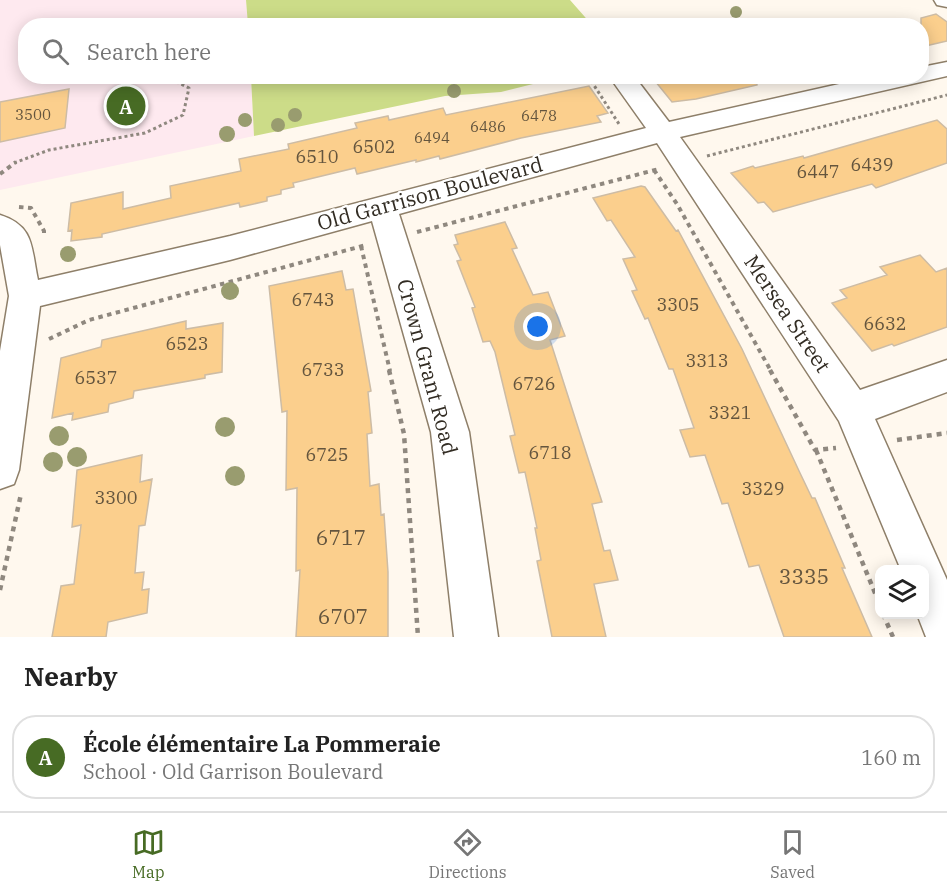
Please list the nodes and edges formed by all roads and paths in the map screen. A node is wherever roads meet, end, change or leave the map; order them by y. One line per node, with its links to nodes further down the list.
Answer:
1 (947, 69): 2 (street)
2 (929, 72)
3 (181, 84): 10 (path)
4 (627, 84): 7 (street, Mersea Street)
5 (876, 84): 7 (street, Old Garrison Boulevard)
6 (947, 95): 8 (path)
7 (663, 132): 11 (street, Old Garrison Boulevard); 19 (street, Mersea Street)
8 (697, 159)
9 (665, 167): 13 (path)
10 (0, 174)
11 (382, 207): 16 (street, Old Garrison Boulevard); 29 (street, Crown Grant Road)
12 (0, 226): 16 (street)
13 (406, 234)
14 (372, 243): 15 (path)
15 (361, 246): 17 (path); 28 (path)
16 (25, 296): 21 (street)
17 (42, 343)
18 (947, 376): 19 (street)
19 (853, 410): 22 (street, Mersea Street)
20 (816, 450): 25 (path)
21 (7, 460): 24 (path)
22 (920, 565)
23 (929, 589): 27 (street)
24 (0, 590)
25 (875, 595)
26 (885, 619): 30 (path)
27 (947, 635)
28 (418, 637)
29 (476, 637)
30 (893, 637)

